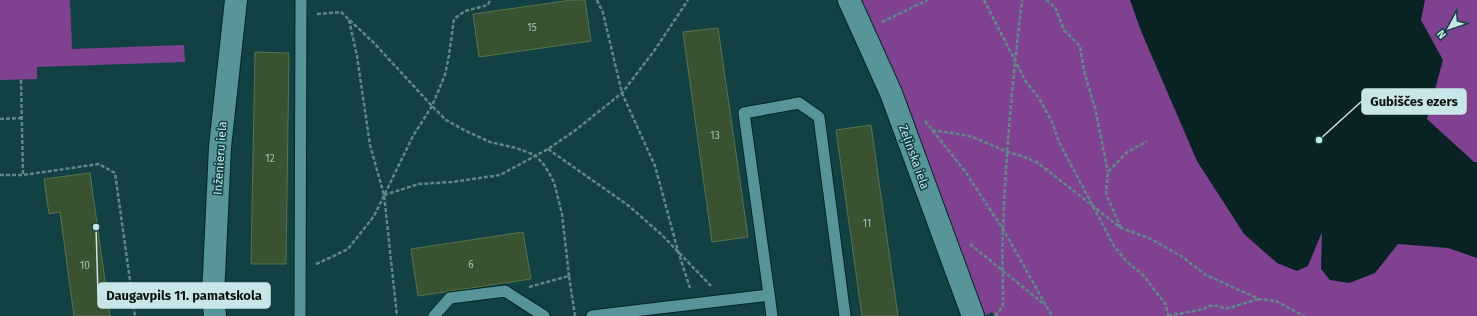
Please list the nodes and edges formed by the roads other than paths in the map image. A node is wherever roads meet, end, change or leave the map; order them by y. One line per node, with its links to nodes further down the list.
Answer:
1 (236, 0): 5 (street, Inženieru iela)
2 (301, 0): 6 (lane)
3 (849, 0): 12 (street, Zeļinska iela)
4 (769, 295): 9 (lane); 10 (lane); 11 (lane)
5 (216, 316)
6 (300, 316)
7 (434, 316): 8 (lane)
8 (544, 316)
9 (592, 316)
10 (772, 316)
11 (845, 316)
12 (973, 316)

